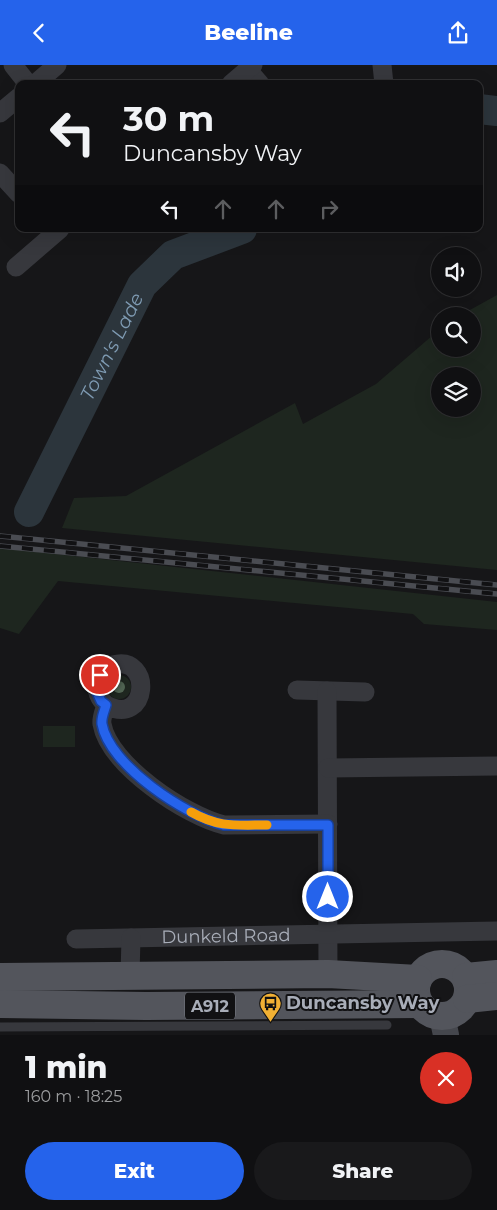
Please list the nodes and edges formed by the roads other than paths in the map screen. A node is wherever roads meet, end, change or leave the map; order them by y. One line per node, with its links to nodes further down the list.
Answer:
1 (13, 65): 5 (street)
2 (57, 65): 6 (street)
3 (382, 65): 8 (street)
4 (254, 73): 7 (street)
5 (25, 80)
6 (39, 80)
7 (239, 80)
8 (384, 80)
9 (15, 100): 10 (street)
10 (0, 113)
11 (0, 173): 12 (street)
12 (15, 190)
13 (53, 232): 14 (street)
14 (16, 267)
15 (297, 690): 16 (street)
16 (327, 691): 17 (street); 20 (street)
17 (365, 692)
18 (106, 705): 21 (street)
19 (497, 766): 20 (street)
20 (328, 768): 21 (street)
21 (328, 825): 23 (street)
22 (497, 931): 23 (street, Dunkeld Road)
23 (328, 934): 24 (street, Dunkeld Road); 26 (street)
24 (131, 938): 25 (street, Dunkeld Road); 32 (street)
25 (76, 939)
26 (328, 974): 32 (main road, A912); 33 (main road, A912)
27 (497, 975): 29 (main road)
28 (0, 977): 32 (main road, A912)
29 (467, 988): 30 (main road); 33 (main road, A912); 33 (main road)
30 (497, 996)
31 (0, 1004): 32 (main road, A912)
32 (139, 1007): 33 (main road, A912); 34 (lane); 35 (lane)
33 (432, 1009)
34 (387, 1025)
35 (0, 1027)

